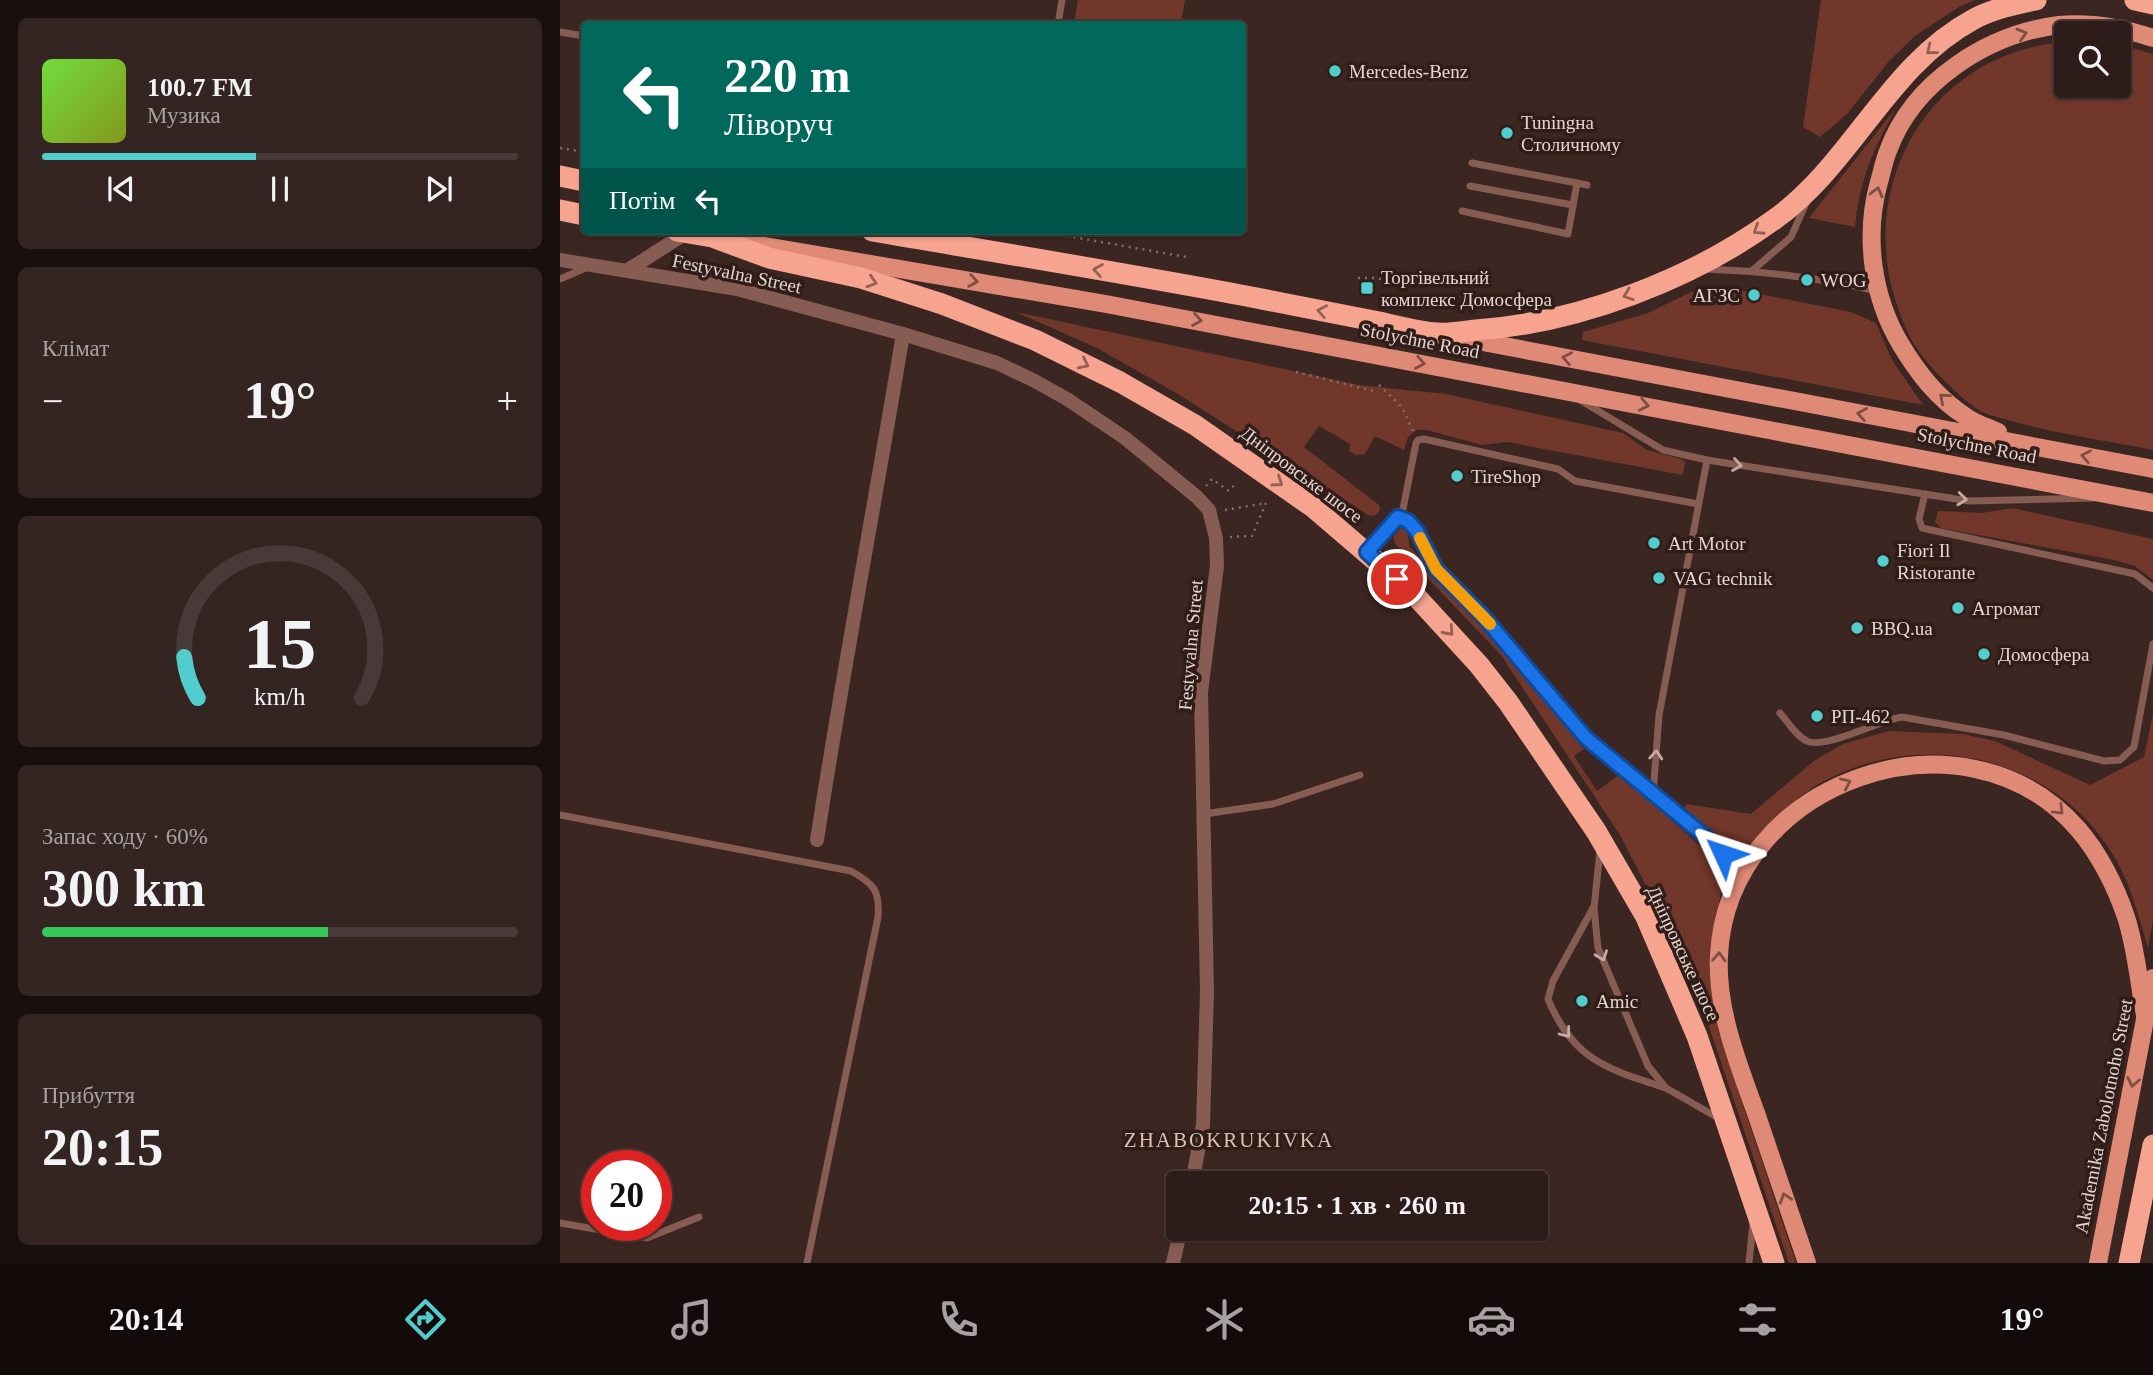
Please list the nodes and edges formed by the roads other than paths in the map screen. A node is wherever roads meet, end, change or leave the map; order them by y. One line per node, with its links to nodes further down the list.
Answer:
1 (1062, 0): 5 (lane)
2 (2036, 0): 13 (highway, one-way to 13)
3 (2136, 0): 4 (highway)
4 (2153, 4)
5 (1058, 21)
6 (560, 32): 7 (lane)
7 (581, 36)
8 (2153, 38): 30 (main road, one-way to 8)
9 (1472, 163): 12 (lane)
10 (560, 176): 11 (highway)
11 (581, 180)
12 (1577, 183): 14 (lane); 16 (lane)
13 (1815, 184): 26 (highway, one-way to 26); 27 (lane)
14 (1587, 185)
15 (1470, 186): 16 (lane)
16 (1573, 205): 18 (lane)
17 (560, 210): 19 (highway)
18 (1462, 211)
19 (581, 214)
20 (678, 235): 28 (street)
21 (700, 235): 23 (highway, Stolychne Road)
22 (895, 235): 31 (highway, Stolychne Road, one-way to 22)
23 (712, 237): 33 (main road, Stolychne Road, one-way to 33); 42 (highway, Дніпровське шосе, one-way to 42)
24 (560, 260): 25 (street, Festyvalna Street)
25 (592, 265): 28 (street, Festyvalna Street); 29 (lane)
26 (1691, 268): 27 (lane); 31 (highway, one-way to 31)
27 (1753, 270): 30 (lane)
28 (628, 271): 32 (street, Festyvalna Street)
29 (560, 279)
30 (1878, 292): 34 (main road, one-way to 30)
31 (1437, 333): 34 (main road, Stolychne Road, one-way to 31)
32 (903, 334): 48 (street, Festyvalna Street); 50 (street)
33 (1564, 390): 35 (lane); 38 (main road, Stolychne Road, one-way to 38)
34 (2024, 443): 36 (main road, Stolychne Road, one-way to 34)
35 (1707, 460): 37 (lane, one-way to 37); 40 (lane)
36 (2153, 469)
37 (1925, 494): 38 (lane, one-way to 38); 43 (lane)
38 (2122, 497): 39 (main road, Stolychne Road)
39 (2153, 503)
40 (1698, 504): 41 (lane); 47 (lane, one-way to 40)
41 (1398, 517): 42 (lane); 47 (lane)
42 (1367, 552): 51 (highway, Дніпровське шосе, one-way to 51)
43 (2153, 588)
44 (2153, 645): 45 (lane)
45 (1780, 713)
46 (1360, 775): 48 (lane)
47 (1653, 795): 53 (lane)
48 (1203, 814): 60 (street, Festyvalna Street)
49 (560, 815): 65 (lane)
50 (817, 840)
51 (1601, 840): 52 (lane); 57 (highway, Дніпровське шосе)
52 (1594, 908): 56 (lane, one-way to 56); 56 (lane, one-way to 56)
53 (1727, 912): 55 (main road, Дніпровське шосе, one-way to 55); 69 (main road, Дніпровське шосе, one-way to 53)
54 (2153, 978): 55 (main road, Akademika Zabolotnoho Street)
55 (2145, 1015): 70 (main road, Akademika Zabolotnoho Street, one-way to 70)
56 (1666, 1087): 57 (lane)
57 (1727, 1123): 61 (highway, Дніпровське шосе)
58 (2153, 1145): 71 (highway)
59 (2153, 1157): 72 (main road)
60 (1194, 1171)
61 (1754, 1202): 67 (lane); 68 (highway, Дніпровське шосе)
62 (699, 1217): 63 (lane)
63 (560, 1223)
64 (1178, 1241): 66 (street)
65 (807, 1263)
66 (1173, 1263)
67 (1749, 1263)
68 (1774, 1263)
69 (1807, 1263)
70 (2098, 1263)
71 (2129, 1263)
72 (2138, 1263)

